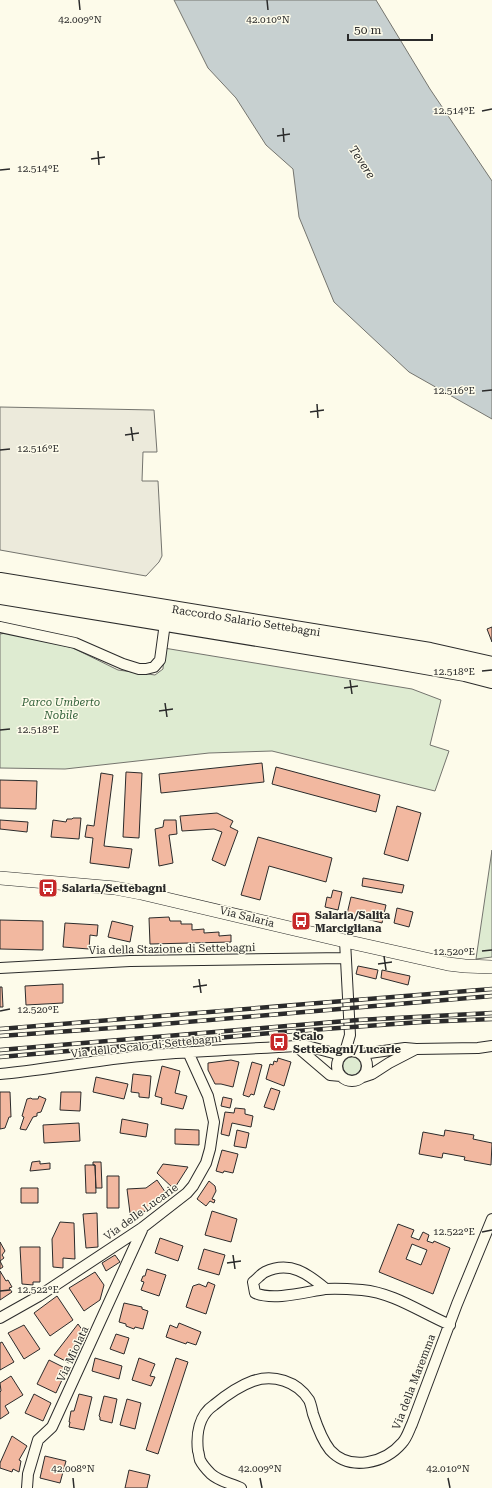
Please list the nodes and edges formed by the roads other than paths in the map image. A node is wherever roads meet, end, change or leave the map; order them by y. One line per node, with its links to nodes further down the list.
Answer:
1 (3, 580): 5 (main road, Raccordo Salario Settebagni)
2 (0, 596): 3 (main road, Raccordo Salario Settebagni)
3 (165, 623): 4 (street); 6 (main road, Raccordo Salario Settebagni)
4 (0, 627)
5 (492, 664)
6 (492, 680)
7 (0, 878): 8 (street, Via Salaria)
8 (345, 941): 9 (street); 10 (street, Via Salaria)
9 (345, 958): 11 (street, Via della Stazione di Settebagni); 12 (street)
10 (492, 967)
11 (0, 968)
12 (350, 1035): 18 (street); 20 (street)
13 (296, 1046): 17 (street, Via dello Scalo di Settebagni); 20 (street, Via dello Scalo di Settebagni); 22 (street)
14 (492, 1046): 15 (street)
15 (478, 1048): 16 (street); 19 (street)
16 (416, 1050): 18 (street); 23 (street)
17 (188, 1052): 21 (street, Via dello Scalo di Settebagni); 25 (street, Via delle Lucarie)
18 (360, 1052): 20 (street); 23 (street)
19 (492, 1052)
20 (343, 1054): 22 (street)
21 (0, 1074)
22 (341, 1076): 23 (street)
23 (363, 1077)
24 (492, 1219): 28 (street, Via della Maremma)
25 (142, 1228): 27 (street, Via delle Lucarie); 29 (street, Via Miolata)
26 (326, 1289): 26 (street); 28 (street)
27 (0, 1318)
28 (450, 1325): 30 (street, Via della Maremma)
29 (27, 1488)
30 (241, 1488)

